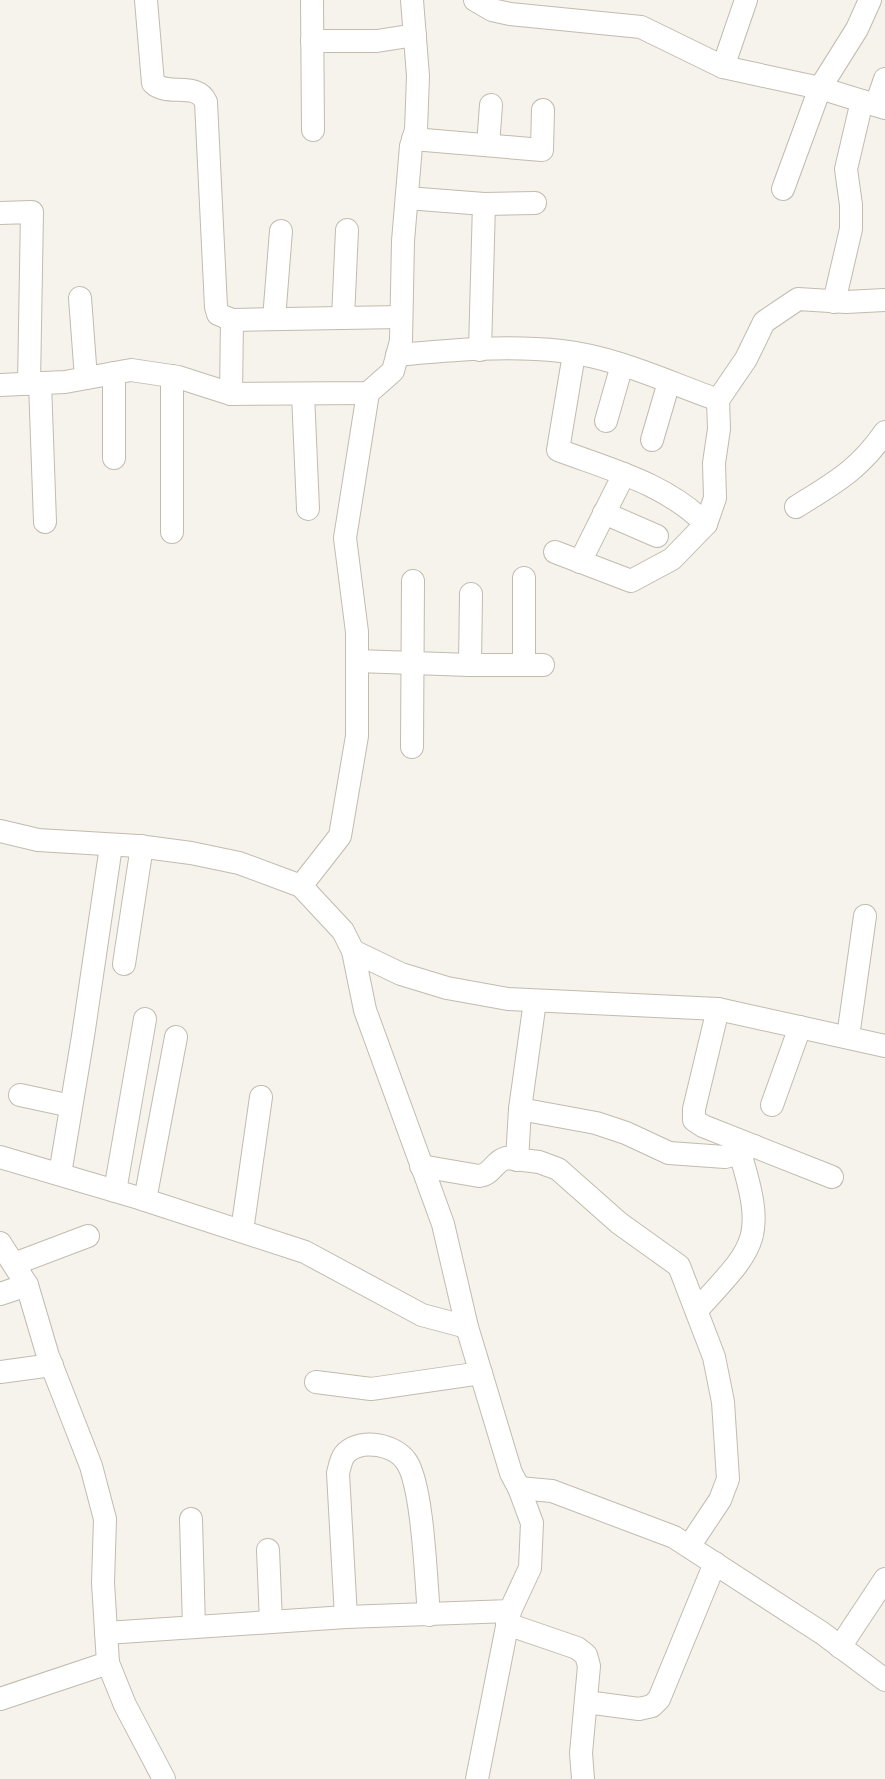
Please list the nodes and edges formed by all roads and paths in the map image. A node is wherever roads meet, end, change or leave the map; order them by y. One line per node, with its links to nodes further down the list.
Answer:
1 (146, 0): 33 (street)
2 (312, 0): 10 (street)
3 (412, 0): 9 (street)
4 (475, 0): 11 (street)
5 (746, 0): 11 (street)
6 (870, 0): 13 (street)
7 (876, 0): 8 (street)
8 (885, 8)
9 (415, 35): 10 (street); 18 (street)
10 (312, 41): 17 (street)
11 (723, 67): 13 (street)
12 (885, 80): 15 (street)
13 (820, 88): 15 (street); 20 (street)
14 (491, 105): 19 (street)
15 (874, 105): 29 (street)
16 (544, 110): 19 (street)
17 (313, 130)
18 (413, 139): 19 (street); 21 (street)
19 (488, 145)
20 (783, 189)
21 (407, 198): 23 (street); 30 (street)
22 (535, 203): 23 (street)
23 (484, 204): 34 (street)
24 (0, 213): 42 (street)
25 (346, 230): 31 (street)
26 (281, 231): 32 (street)
27 (80, 298): 40 (street)
28 (885, 300): 29 (street)
29 (834, 302): 47 (street)
30 (401, 317): 31 (street); 36 (street)
31 (344, 318): 32 (street)
32 (274, 319): 33 (street)
33 (232, 320): 45 (street)
34 (480, 350): 35 (street); 36 (street)
35 (574, 354): 37 (street); 52 (street)
36 (397, 355): 44 (street)
37 (622, 365): 41 (street); 48 (street)
38 (114, 373): 39 (street); 40 (street); 51 (street)
39 (172, 376): 45 (street); 58 (street)
40 (86, 378): 42 (street)
41 (669, 382): 47 (street); 50 (street)
42 (34, 384): 43 (street); 56 (street)
43 (0, 385)
44 (368, 393): 46 (street); 65 (street)
45 (231, 394): 46 (street)
46 (303, 394): 54 (street)
47 (718, 400): 57 (street)
48 (606, 421)
49 (885, 432): 53 (street)
50 (652, 440)
51 (114, 458)
52 (624, 474): 55 (street); 57 (street)
53 (796, 507)
54 (308, 509)
55 (604, 513): 59 (street); 61 (street)
56 (45, 522)
57 (706, 524): 61 (street)
58 (172, 532)
59 (657, 536)
60 (555, 552): 61 (street)
61 (580, 562)
62 (524, 578): 67 (street)
63 (413, 580): 66 (street)
64 (471, 594): 67 (street)
65 (357, 661): 66 (street); 72 (street)
66 (413, 663): 67 (street); 68 (street)
67 (470, 665)
68 (412, 747)
69 (0, 831): 70 (street)
70 (111, 846): 71 (street); 86 (street)
71 (142, 846): 72 (street); 75 (street)
72 (301, 886): 74 (street)
73 (865, 916): 81 (street)
74 (353, 951): 76 (street); 91 (street)
75 (124, 964)
76 (535, 1001): 77 (street); 87 (street)
77 (718, 1009): 79 (street); 88 (street)
78 (145, 1020): 94 (street)
79 (800, 1027): 81 (street); 85 (street)
80 (176, 1037): 95 (street)
81 (848, 1037): 82 (street)
82 (885, 1046)
83 (20, 1095): 86 (street)
84 (261, 1096): 96 (street)
85 (772, 1105)
86 (71, 1106): 92 (street)
87 (520, 1109): 88 (street); 90 (street)
88 (747, 1150): 93 (street); 102 (street)
89 (0, 1157): 92 (street)
90 (517, 1160): 91 (street); 102 (street)
91 (420, 1166): 103 (street)
92 (60, 1174): 94 (street)
93 (832, 1177)
94 (114, 1191): 95 (street)
95 (145, 1200): 96 (street)
96 (242, 1231): 103 (street)
97 (88, 1236): 99 (street)
98 (0, 1243): 99 (street)
99 (14, 1264): 100 (street)
100 (28, 1285): 101 (street); 104 (street)
101 (0, 1294)
102 (697, 1310): 110 (street)
103 (467, 1327): 106 (street)
104 (52, 1365): 105 (street); 119 (street)
105 (0, 1372)
106 (481, 1373): 107 (street); 108 (street)
107 (316, 1382)
108 (520, 1488): 110 (street); 116 (street)
109 (191, 1519): 118 (street)
110 (690, 1545): 112 (street)
111 (268, 1550): 117 (street)
112 (715, 1563): 120 (street); 124 (street)
113 (885, 1578): 120 (street)
114 (429, 1615): 115 (street); 115 (street); 116 (street)
115 (346, 1617): 117 (street)
116 (508, 1617): 124 (street); 126 (street)
117 (270, 1622): 118 (street)
118 (194, 1627): 119 (street)
119 (106, 1633): 121 (street)
120 (840, 1647): 122 (street)
121 (108, 1663): 123 (street); 125 (street)
122 (885, 1680)
123 (0, 1699)
124 (586, 1702): 127 (street)
125 (164, 1779)
126 (477, 1779)
127 (583, 1779)

